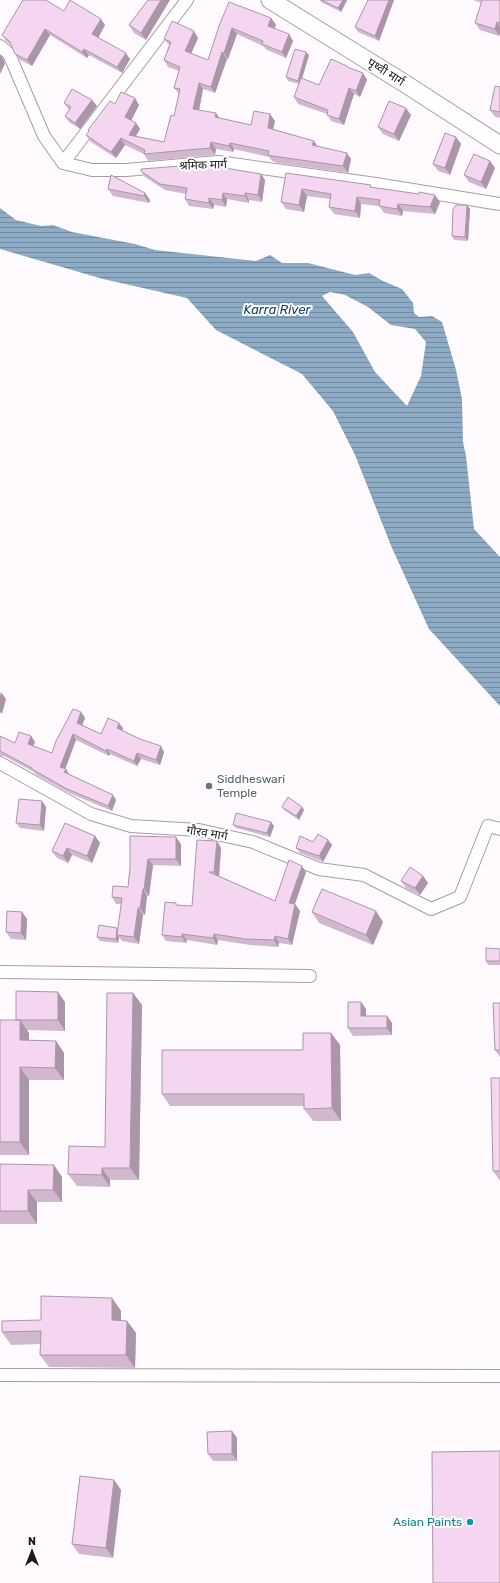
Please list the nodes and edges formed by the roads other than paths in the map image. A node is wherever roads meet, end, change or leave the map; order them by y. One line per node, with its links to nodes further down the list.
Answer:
1 (187, 0): 5 (street)
2 (270, 0): 4 (street, पृथ्वी मार्ग)
3 (0, 46): 5 (street)
4 (500, 145)
5 (63, 163): 6 (street, श्रमिक मार्ग)
6 (500, 204)
7 (0, 763): 8 (street, गौरव मार्ग)
8 (500, 829)
9 (0, 972): 10 (street)
10 (310, 976)
11 (0, 1375): 12 (street)
12 (500, 1376)

